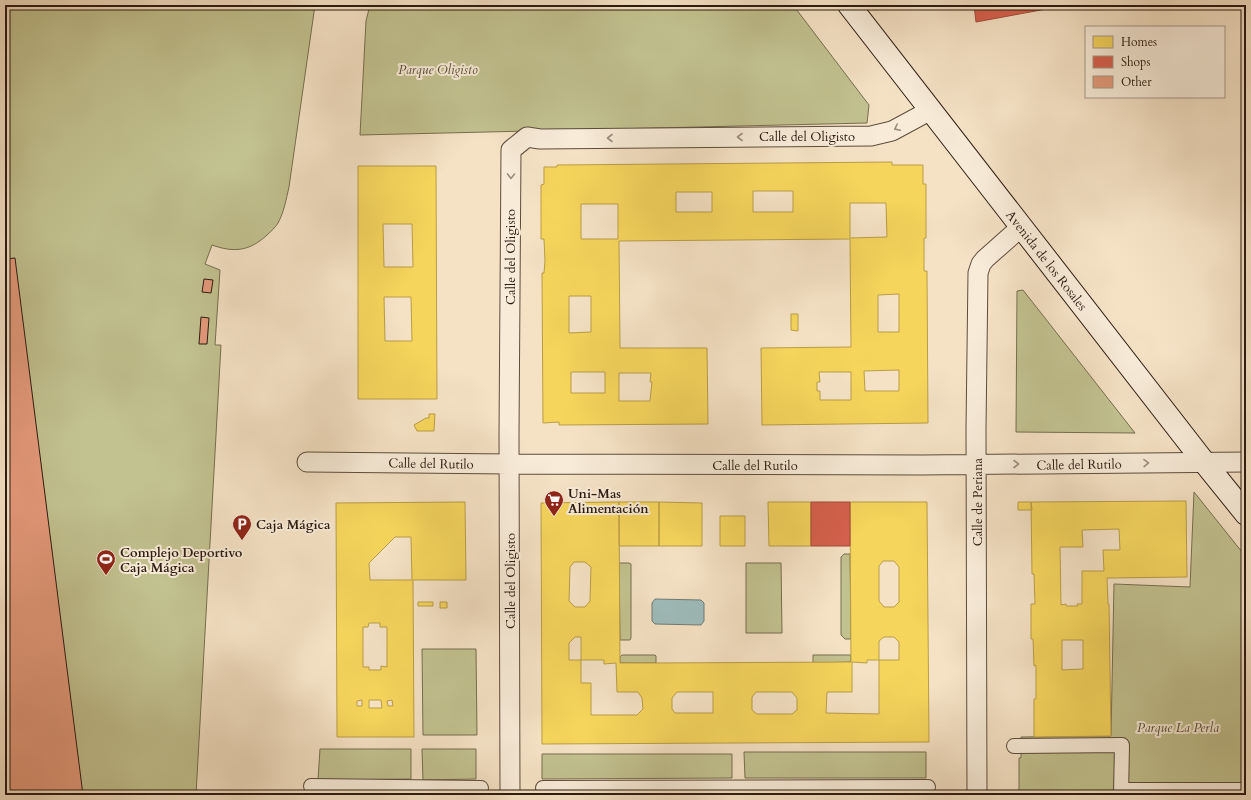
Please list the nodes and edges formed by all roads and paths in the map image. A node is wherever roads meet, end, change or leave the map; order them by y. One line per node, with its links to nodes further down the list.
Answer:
1 (849, 5): 2 (main road, Avenida de los Rosales)
2 (931, 110): 3 (main road, Avenida de los Rosales); 7 (street, Calle del Oligisto, one-way to 7)
3 (1021, 227): 5 (main road, Avenida de los Rosales); 8 (street, Calle de Periana)
4 (307, 462): 7 (street, Calle del Rutilo)
5 (1204, 462): 6 (street, Calle del Rutilo); 8 (street, Calle del Rutilo, one-way to 5); 9 (main road, Avenida de los Rosales)
6 (1246, 462)
7 (509, 464): 8 (street, Calle del Rutilo); 17 (street, Calle del Oligisto)
8 (977, 465): 18 (street, Calle de Periana)
9 (1246, 514)
10 (1014, 746): 16 (street)
11 (311, 786): 13 (street)
12 (928, 787): 14 (street)
13 (481, 788)
14 (543, 788)
15 (1246, 790): 16 (street)
16 (1121, 793)
17 (510, 795)
18 (977, 795)

